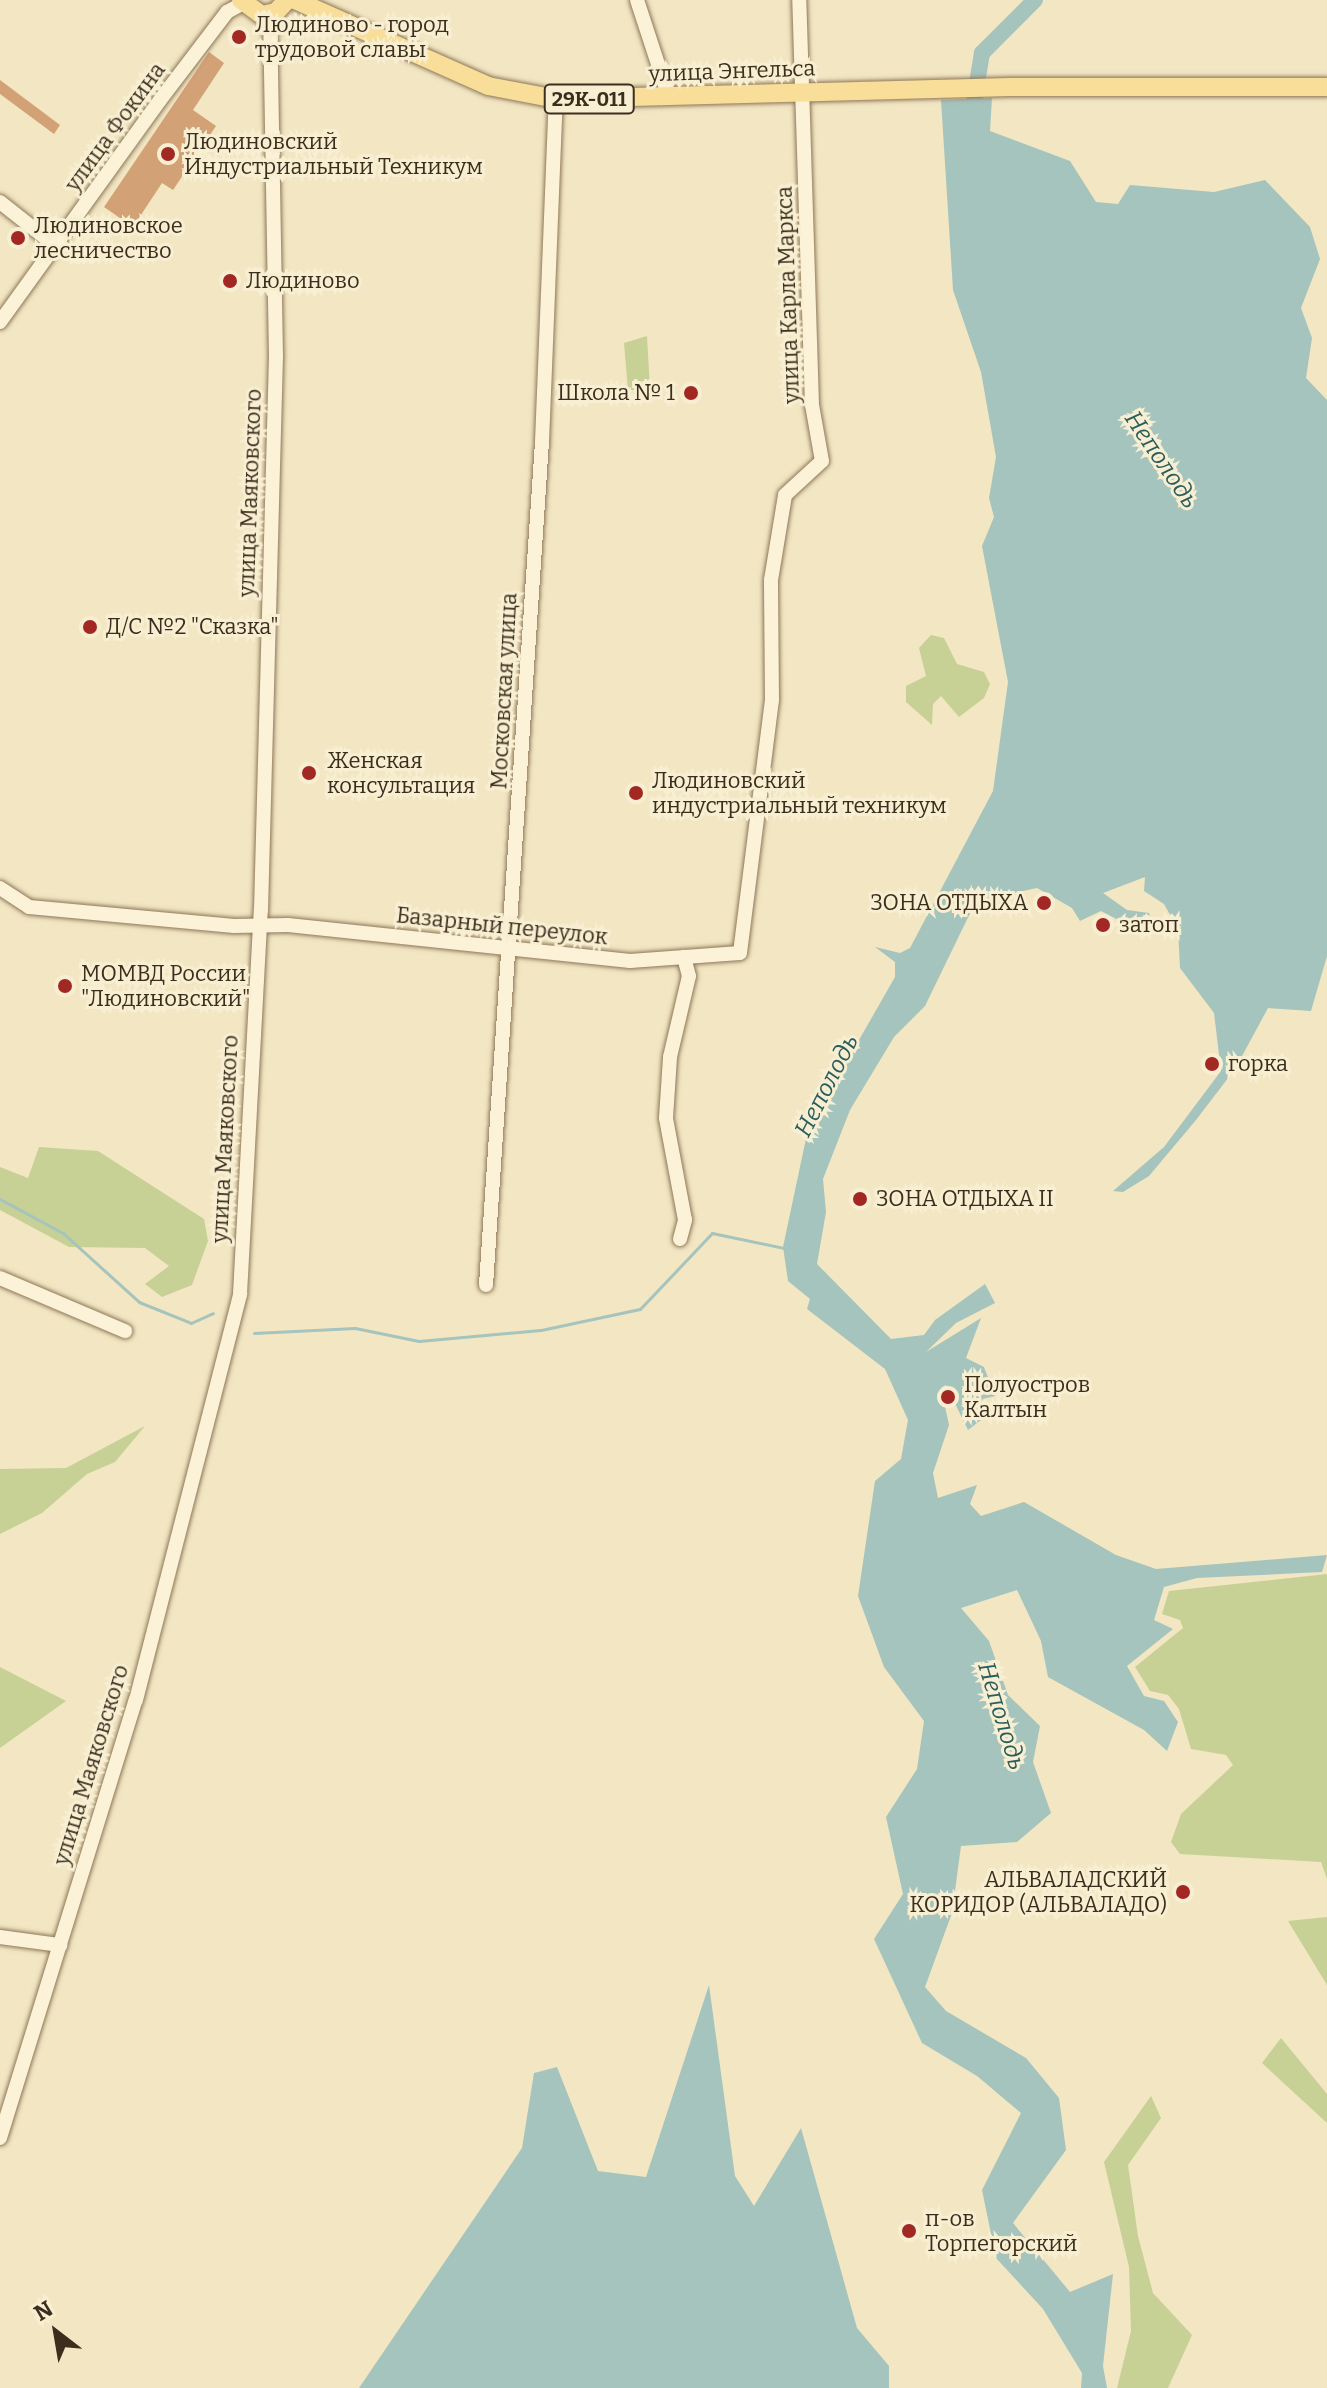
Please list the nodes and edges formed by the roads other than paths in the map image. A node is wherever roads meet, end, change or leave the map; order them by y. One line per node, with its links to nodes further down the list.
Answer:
1 (287, 0): 6 (main road)
2 (295, 0): 10 (main road, улица Энгельса / 29К-011)
3 (637, 0): 9 (street)
4 (799, 0): 8 (street, улица Карла Маркса)
5 (242, 2): 6 (main road); 12 (street, улица Фокина)
6 (270, 15): 15 (street, улица Маяковского)
7 (1327, 87): 8 (main road, улица Энгельса / 29К-011)
8 (799, 94): 9 (main road, улица Энгельса / 29К-011); 17 (street, улица Карла Маркса)
9 (662, 98): 10 (main road, улица Энгельса / 29К-011)
10 (556, 99): 16 (street, Московская улица)
11 (0, 202): 12 (street)
12 (57, 247): 13 (street, улица Фокина)
13 (0, 322)
14 (0, 888): 15 (street, Базарный переулок)
15 (260, 927): 16 (street, Базарный переулок); 24 (street, улица Маяковского)
16 (509, 948): 18 (street, Базарный переулок); 21 (street, Московская улица)
17 (740, 953): 18 (street, Базарный переулок)
18 (684, 957): 19 (street)
19 (680, 1239)
20 (0, 1278): 22 (street)
21 (486, 1285)
22 (125, 1331)
23 (0, 1937): 24 (street)
24 (60, 1945): 25 (street, улица Маяковского)
25 (0, 2138)

